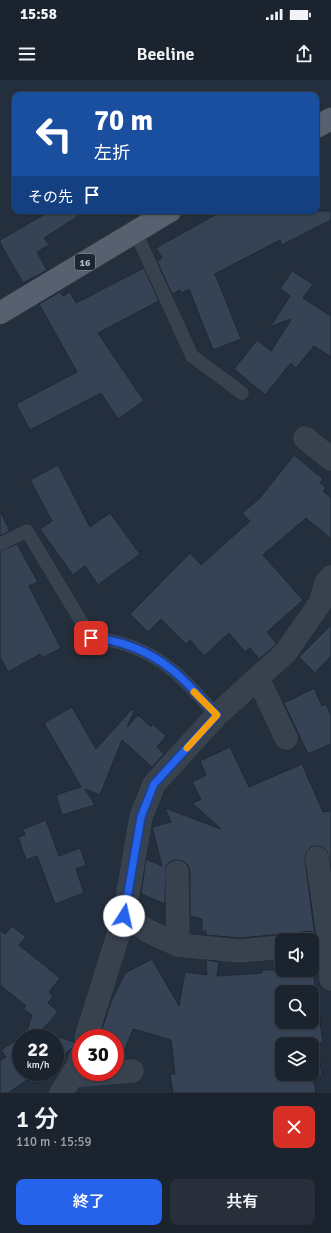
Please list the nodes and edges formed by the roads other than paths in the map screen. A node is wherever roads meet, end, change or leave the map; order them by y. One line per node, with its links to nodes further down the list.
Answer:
1 (331, 119): 2 (main road)
2 (319, 126)
3 (165, 214): 4 (main road, 16)
4 (135, 231): 5 (main road, 16); 6 (lane)
5 (0, 313)
6 (242, 393)
7 (306, 438): 8 (street)
8 (331, 459)
9 (0, 544): 13 (lane)
10 (331, 577): 11 (street)
11 (325, 610): 12 (street)
12 (258, 678): 13 (street); 14 (street)
13 (217, 715): 17 (street)
14 (286, 738)
15 (317, 858): 18 (street)
16 (178, 872): 19 (street)
17 (124, 916): 19 (street); 22 (street)
18 (324, 941): 21 (street)
19 (178, 945): 20 (street)
20 (275, 948)
21 (331, 979)
22 (89, 1029)
23 (132, 1071): 25 (street)
24 (72, 1073): 25 (street)
25 (66, 1084)

